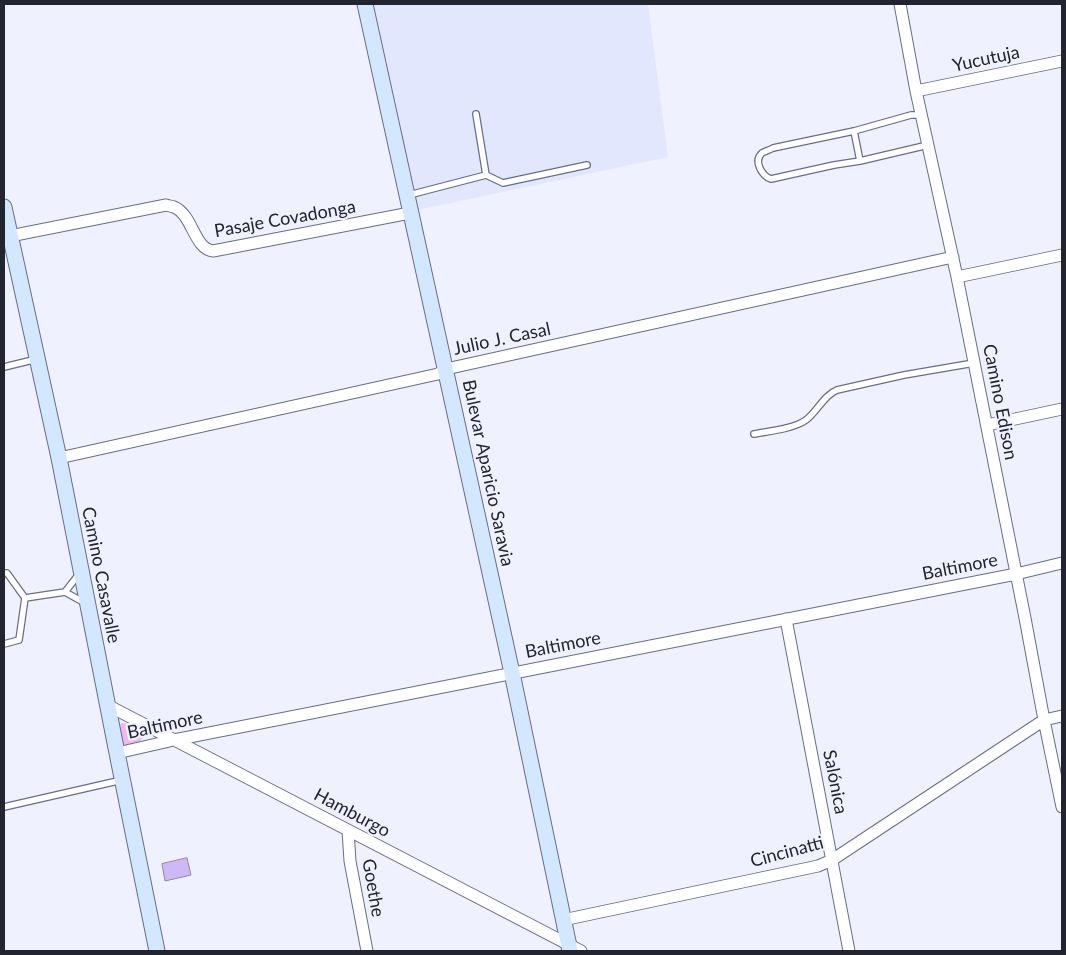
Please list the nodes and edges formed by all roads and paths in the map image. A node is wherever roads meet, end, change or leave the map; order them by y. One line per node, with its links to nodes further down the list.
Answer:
1 (365, 4): 12 (street, Bulevar Aparicio Saravia)
2 (900, 4): 4 (street, Camino Edison)
3 (1062, 61): 4 (street, Yucutuja)
4 (916, 91): 6 (street, Camino Edison)
5 (476, 114): 11 (lane)
6 (921, 114): 7 (lane); 8 (street, Camino Edison)
7 (854, 131): 9 (lane); 9 (lane)
8 (928, 145): 9 (lane); 16 (street, Camino Edison)
9 (860, 162)
10 (587, 165): 11 (lane)
11 (486, 175): 12 (lane)
12 (407, 196): 14 (street, Bulevar Aparicio Saravia)
13 (4, 207): 15 (street, Camino Casavalle)
14 (410, 213): 15 (street, Pasaje Covadonga); 22 (street, Bulevar Aparicio Saravia)
15 (10, 236): 19 (street, Camino Casavalle)
16 (953, 257): 18 (street, Camino Edison); 22 (street, Julio J. Casal)
17 (1062, 257): 18 (street)
18 (957, 277): 20 (street, Camino Edison)
19 (37, 359): 21 (lane); 26 (street, Camino Casavalle)
20 (974, 363): 24 (street, Camino Edison); 25 (lane)
21 (4, 367)
22 (446, 369): 26 (street, Julio J. Casal); 36 (street, Bulevar Aparicio Saravia)
23 (1062, 408): 24 (street)
24 (987, 425): 30 (street, Camino Edison)
25 (754, 434)
26 (59, 458): 28 (street, Camino Casavalle)
27 (1062, 563): 30 (street, Baltimore)
28 (81, 572): 31 (lane); 33 (street, Camino Casavalle)
29 (4, 573): 32 (lane)
30 (1016, 574): 34 (street, Baltimore); 39 (street, Camino Edison)
31 (65, 592): 32 (lane); 33 (lane)
32 (26, 598): 35 (lane)
33 (88, 605): 37 (street, Camino Casavalle)
34 (786, 619): 36 (street, Baltimore); 46 (street, Salónica)
35 (4, 644)
36 (512, 673): 40 (street, Baltimore); 47 (street, Bulevar Aparicio Saravia)
37 (107, 704): 40 (street, Hamburgo); 41 (street, Camino Casavalle)
38 (1062, 716): 39 (street)
39 (1044, 720): 44 (street, Camino Edison); 46 (street, Cincinatti)
40 (174, 740): 41 (street, Baltimore); 45 (street, Hamburgo)
41 (116, 754): 42 (street, Camino Casavalle)
42 (122, 780): 43 (lane); 49 (street, Camino Casavalle)
43 (4, 807)
44 (1062, 807)
45 (348, 831): 48 (street, Hamburgo); 50 (street, Goethe)
46 (832, 860): 47 (street, Cincinatti); 51 (street, Salónica)
47 (563, 920): 48 (street, Bulevar Aparicio Saravia)
48 (573, 949)
49 (157, 951)
50 (367, 951)
51 (849, 951)

